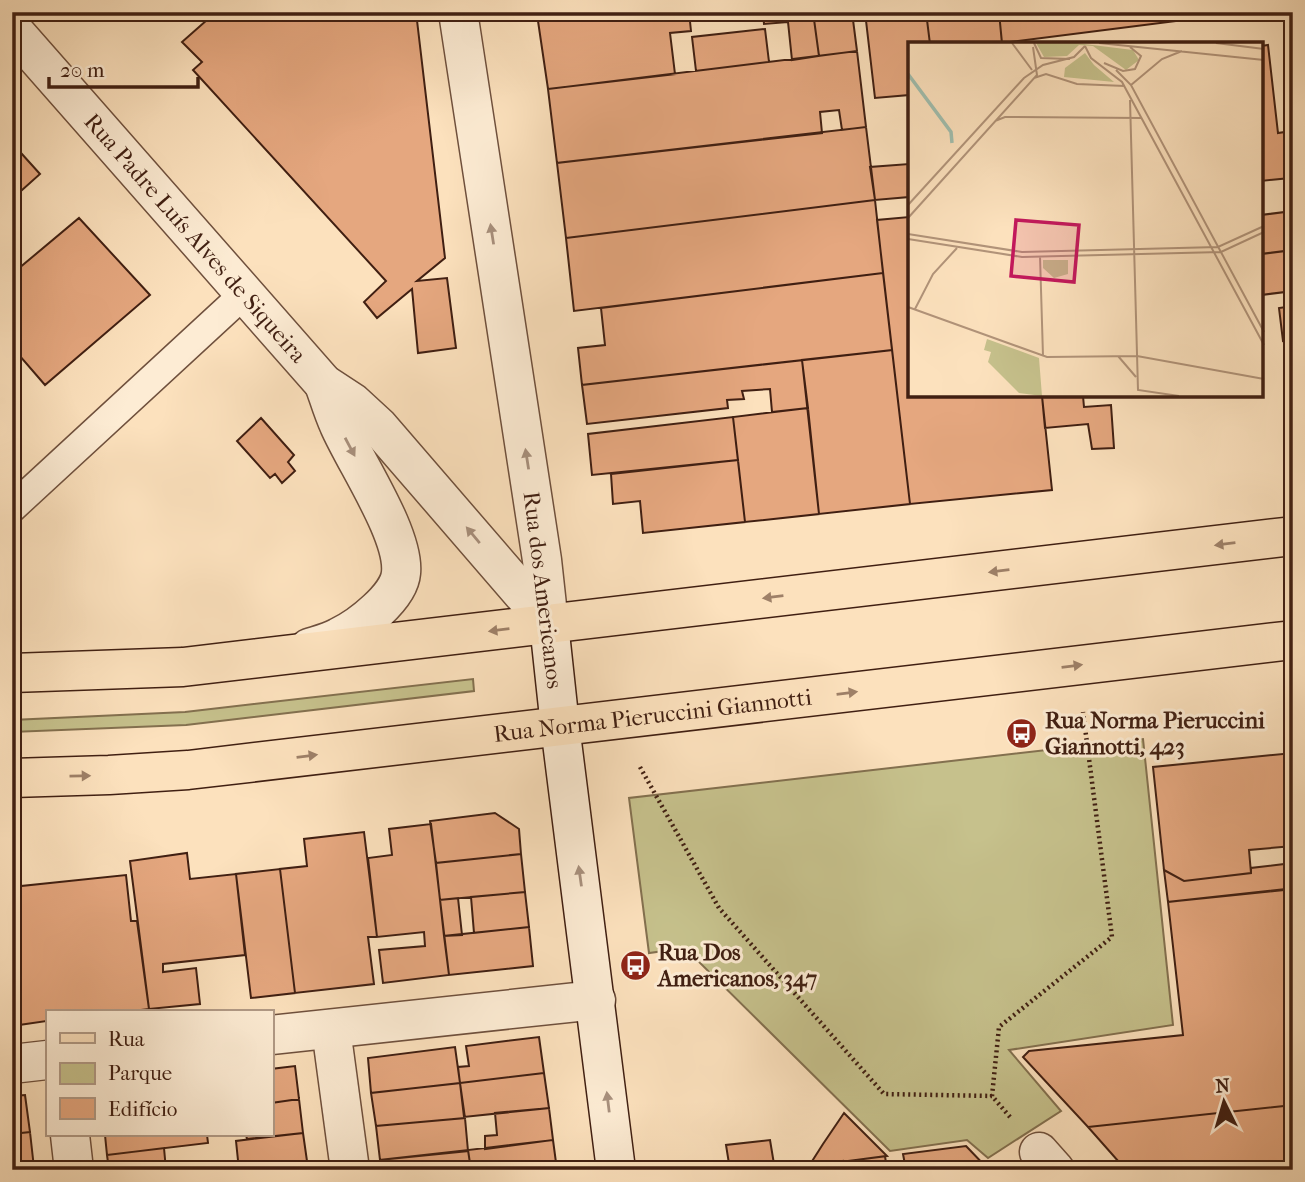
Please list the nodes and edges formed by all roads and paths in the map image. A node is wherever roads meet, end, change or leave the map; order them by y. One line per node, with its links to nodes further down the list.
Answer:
1 (458, 12): 7 (street, Rua dos Americanos, one-way to 1)
2 (12, 29): 3 (street, Rua Padre Luís Alves de Siqueira)
3 (244, 294): 4 (street, Rua Padre Luís Alves de Siqueira); 5 (lane)
4 (324, 384): 7 (street, Rua Padre Luís Alves de Siqueira, one-way to 4); 9 (street, Rua Padre Luís Alves de Siqueira, one-way to 9)
5 (12, 508)
6 (1293, 536): 7 (main road, one-way to 7)
7 (549, 624): 9 (main road, one-way to 9); 12 (street, Rua dos Americanos)
8 (1293, 640): 12 (main road, Rua Norma Pieruccini Giannotti, one-way to 8)
9 (293, 654): 10 (main road)
10 (12, 673)
11 (1083, 712): 20 (path)
12 (560, 726): 14 (main road, Rua Norma Pieruccini Giannotti, one-way to 12); 15 (street, Rua dos Americanos, one-way to 12)
13 (640, 767): 20 (path)
14 (12, 778)
15 (596, 1000): 16 (street); 25 (street, Rua dos Americanos, one-way to 15)
16 (331, 1029): 17 (street); 24 (street)
17 (273, 1035)
18 (46, 1060): 19 (street)
19 (12, 1064)
20 (992, 1096): 22 (path)
21 (70, 1136): 23 (street)
22 (1047, 1161)
23 (74, 1170)
24 (350, 1170)
25 (616, 1170)

